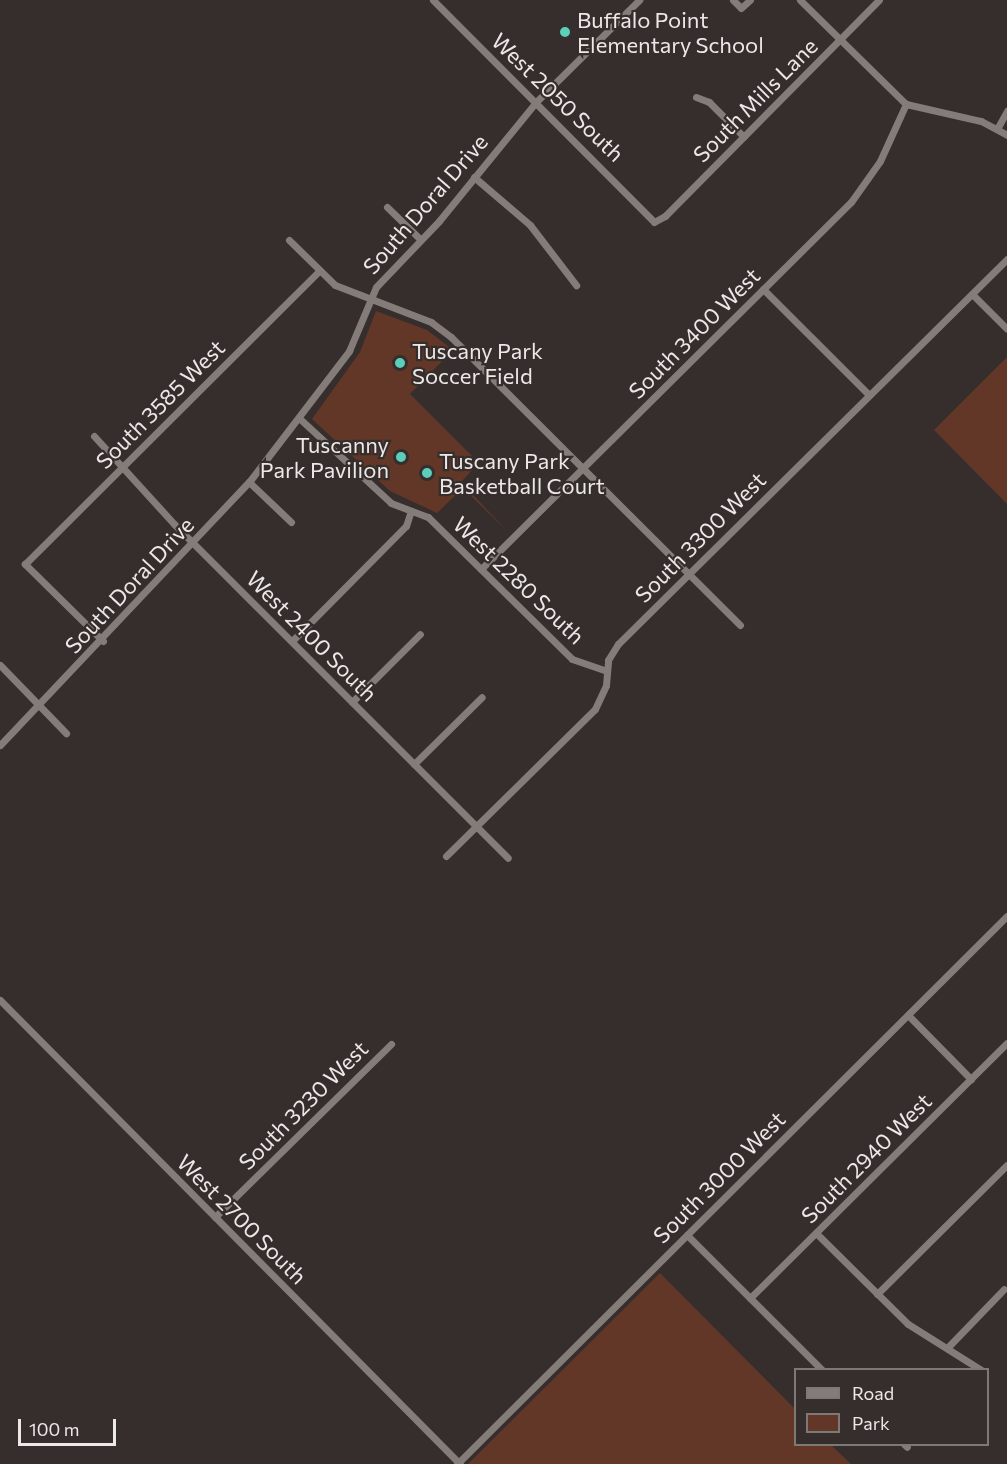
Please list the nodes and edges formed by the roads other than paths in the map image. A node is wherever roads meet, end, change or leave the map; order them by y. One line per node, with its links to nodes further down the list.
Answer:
1 (433, 0): 9 (street, West 2050 South)
2 (639, 0): 9 (street, South Doral Drive)
3 (733, 0): 4 (street)
4 (750, 0)
5 (800, 0): 7 (street)
6 (879, 0): 7 (street, South Mills Lane)
7 (840, 39): 10 (street); 14 (street, South Mills Lane)
8 (696, 97): 14 (street)
9 (537, 101): 15 (street, South Doral Drive); 17 (street, West 2050 South)
10 (906, 104): 12 (street); 23 (street, South 3400 West)
11 (1007, 111): 12 (street)
12 (997, 129): 13 (street)
13 (1007, 135)
14 (744, 137): 17 (street, South Mills Lane)
15 (474, 177): 19 (street, South Doral Drive); 22 (street)
16 (387, 207): 19 (street)
17 (654, 222)
18 (289, 240): 21 (street)
19 (421, 240): 25 (street, South Doral Drive)
20 (1007, 259): 24 (street, South 3300 West)
21 (320, 270): 25 (street); 30 (street, South 3585 West)
22 (576, 285)
23 (763, 289): 27 (street); 31 (street, South 3400 West)
24 (972, 294): 26 (street); 27 (street, South 3300 West)
25 (370, 300): 28 (street, South Doral Drive); 31 (street)
26 (1007, 329)
27 (870, 395): 37 (street, South 3300 West)
28 (299, 418): 32 (street, South Doral Drive); 33 (street, West 2280 South)
29 (94, 436): 30 (street, West 2400 South)
30 (123, 466): 35 (street, West 2400 South); 40 (street, South 3585 West)
31 (583, 468): 36 (street, South 3400 West); 37 (street)
32 (249, 482): 34 (street); 35 (street, South Doral Drive)
33 (411, 511): 36 (street, West 2280 South); 41 (street)
34 (291, 522)
35 (193, 542): 40 (street, South Doral Drive); 41 (street, West 2400 South)
36 (481, 569): 43 (street, West 2280 South)
37 (689, 574): 38 (street); 43 (street, South 3300 West)
38 (740, 625)
39 (420, 634): 45 (street)
40 (103, 641): 46 (street, South Doral Drive)
41 (291, 641): 45 (street, West 2400 South)
42 (0, 665): 46 (street)
43 (607, 670): 50 (street, South 3300 West)
44 (482, 697): 49 (street)
45 (352, 702): 49 (street, West 2400 South)
46 (40, 706): 47 (street); 48 (street, South Doral Drive)
47 (66, 733)
48 (0, 745)
49 (414, 764): 50 (street, West 2400 South)
50 (476, 826): 51 (street, South 3300 West); 52 (street, West 2400 South)
51 (446, 856)
52 (508, 858)
53 (1007, 916): 55 (street, South 3000 West)
54 (0, 1000): 60 (street, West 2700 South)
55 (908, 1015): 58 (street); 62 (street, South 3000 West)
56 (1007, 1043): 58 (street, South 2940 West)
57 (391, 1044): 60 (street, South 3230 West)
58 (971, 1079): 61 (street, South 2940 West)
59 (1005, 1169): 64 (street)
60 (215, 1217): 69 (street, West 2700 South)
61 (816, 1233): 64 (street); 65 (street, South 2940 West)
62 (687, 1235): 65 (street); 69 (street, South 3000 West)
63 (1005, 1289): 66 (street)
64 (877, 1294): 66 (street)
65 (750, 1298): 67 (street)
66 (948, 1346): 68 (street)
67 (820, 1368)
68 (978, 1368)
69 (458, 1464)

